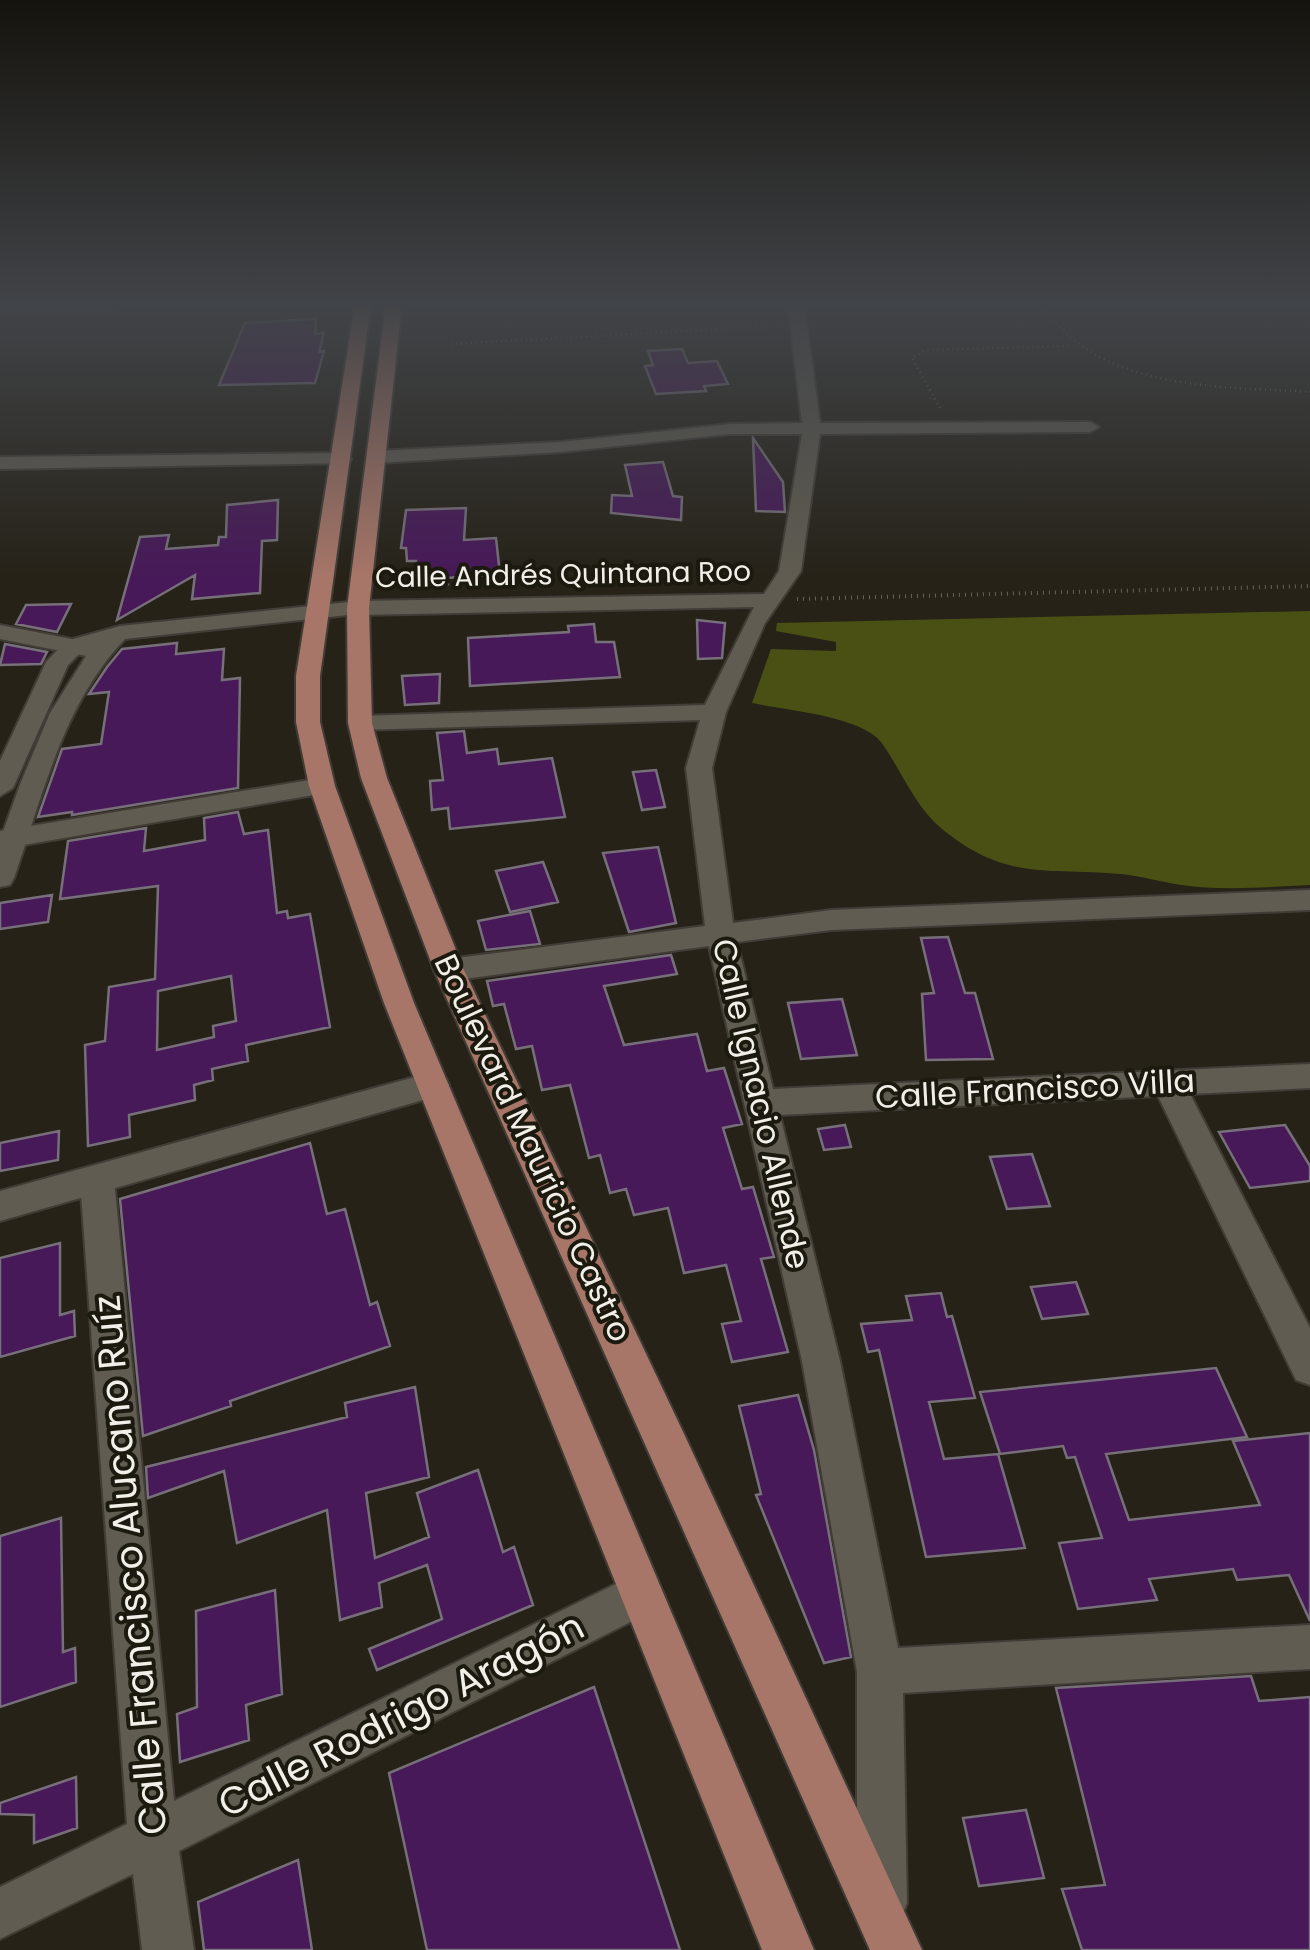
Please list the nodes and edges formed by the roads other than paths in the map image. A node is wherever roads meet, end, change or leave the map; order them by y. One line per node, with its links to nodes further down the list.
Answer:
1 (351, 395): 7 (main road, Boulevard Mauricio Castro)
2 (384, 395): 6 (main road, Boulevard Mauricio Castro)
3 (808, 395): 5 (street, Calle Ignacio Allende)
4 (1090, 427): 5 (street)
5 (812, 429): 6 (street); 9 (street, Calle Ignacio Allende)
6 (377, 457): 10 (main road, Boulevard Mauricio Castro)
7 (342, 458): 8 (street); 11 (main road, Boulevard Mauricio Castro)
8 (0, 463)
9 (769, 600): 10 (street, Calle Andrés Quintana Roo); 14 (street, Calle Ignacio Allende)
10 (358, 608): 11 (street, Calle Andrés Quintana Roo); 15 (main road, Boulevard Mauricio Castro)
11 (316, 610): 13 (street, Calle Andrés Quintana Roo); 16 (main road, Boulevard Mauricio Castro)
12 (0, 632): 13 (street)
13 (85, 648): 17 (street); 18 (street)
14 (714, 712): 15 (street); 21 (street, Calle Ignacio Allende)
15 (360, 723): 22 (main road, Boulevard Mauricio Castro)
16 (322, 786): 18 (street); 25 (main road, Boulevard Mauricio Castro)
17 (0, 788)
18 (8, 839): 19 (street)
19 (0, 878)
20 (1310, 900): 21 (street)
21 (720, 932): 22 (street); 26 (street, Calle Ignacio Allende)
22 (449, 970): 35 (main road, Boulevard Mauricio Castro)
23 (1310, 1076): 24 (street, Calle Francisco Villa)
24 (1167, 1082): 26 (street, Calle Francisco Villa); 29 (street)
25 (433, 1085): 27 (street); 30 (main road, Boulevard Mauricio Castro)
26 (760, 1102): 32 (street, Calle Ignacio Allende)
27 (97, 1179): 28 (street); 33 (street, Calle Francisco Alucano Ruíz)
28 (0, 1206)
29 (1310, 1367)
30 (641, 1594): 33 (street, Calle Rodrigo Aragón); 37 (main road, Boulevard Mauricio Castro)
31 (1310, 1647): 32 (street)
32 (880, 1672): 35 (street, Calle Ignacio Allende)
33 (153, 1840): 34 (street, Calle Rodrigo Aragón); 36 (street, Calle Francisco Alucano Ruíz)
34 (0, 1914)
35 (889, 1936)
36 (168, 1950)
37 (788, 1950)

